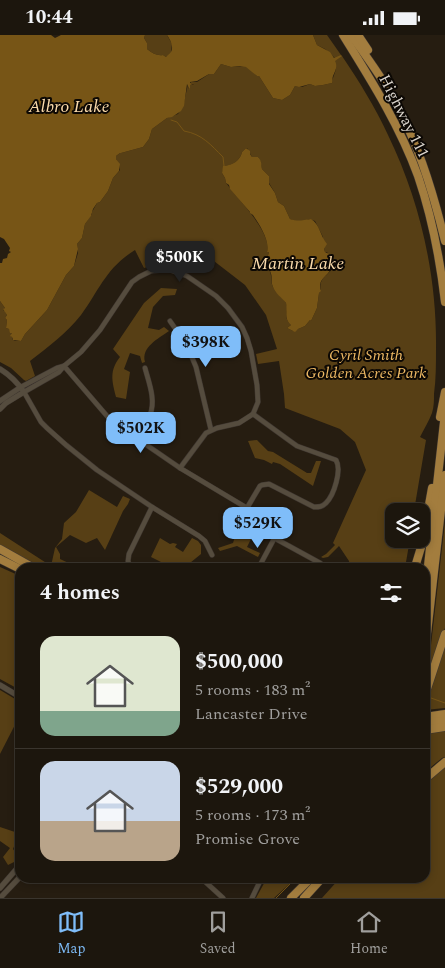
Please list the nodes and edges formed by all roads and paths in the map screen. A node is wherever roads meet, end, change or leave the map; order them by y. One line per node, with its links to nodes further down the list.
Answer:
1 (341, 35): 6 (highway, Highway 111)
2 (351, 35): 4 (highway, Highway 111)
3 (358, 35): 4 (highway)
4 (388, 89): 5 (highway, Highway 111)
5 (445, 241)
6 (445, 302)
7 (170, 321): 17 (street)
8 (64, 366): 11 (street); 16 (street); 18 (street)
9 (145, 368): 18 (street)
10 (0, 369): 11 (street)
11 (22, 389): 13 (street); 14 (street); 21 (street)
12 (445, 392): 31 (highway)
13 (0, 401)
14 (0, 409)
15 (445, 413): 32 (highway)
16 (254, 414): 17 (street); 22 (street)
17 (211, 430): 19 (street)
18 (135, 438): 19 (street)
19 (180, 468): 22 (street)
20 (445, 475): 34 (highway)
21 (152, 507): 25 (street); 28 (street)
22 (247, 508): 23 (street)
23 (274, 539): 29 (street); 30 (street)
24 (0, 549): 27 (highway)
25 (212, 555)
26 (0, 559): 33 (highway)
27 (25, 563)
28 (129, 563)
29 (261, 563)
30 (320, 563)
31 (416, 563)
32 (428, 563)
33 (15, 566)
34 (430, 607)
35 (445, 633): 36 (highway)
36 (430, 680)
37 (0, 685): 38 (street)
38 (15, 694)
39 (445, 715): 40 (highway)
40 (430, 716)
41 (445, 721): 42 (highway)
42 (430, 722)
43 (445, 727): 44 (highway)
44 (430, 729)
45 (445, 762): 46 (highway)
46 (430, 775)
47 (15, 871): 53 (street)
48 (15, 882): 54 (street)
49 (207, 883): 55 (street)
50 (259, 883): 56 (street)
51 (306, 883): 57 (highway)
52 (319, 883): 58 (highway)
53 (0, 888)
54 (0, 898)
55 (223, 898)
56 (252, 898)
57 (291, 898)
58 (304, 898)

